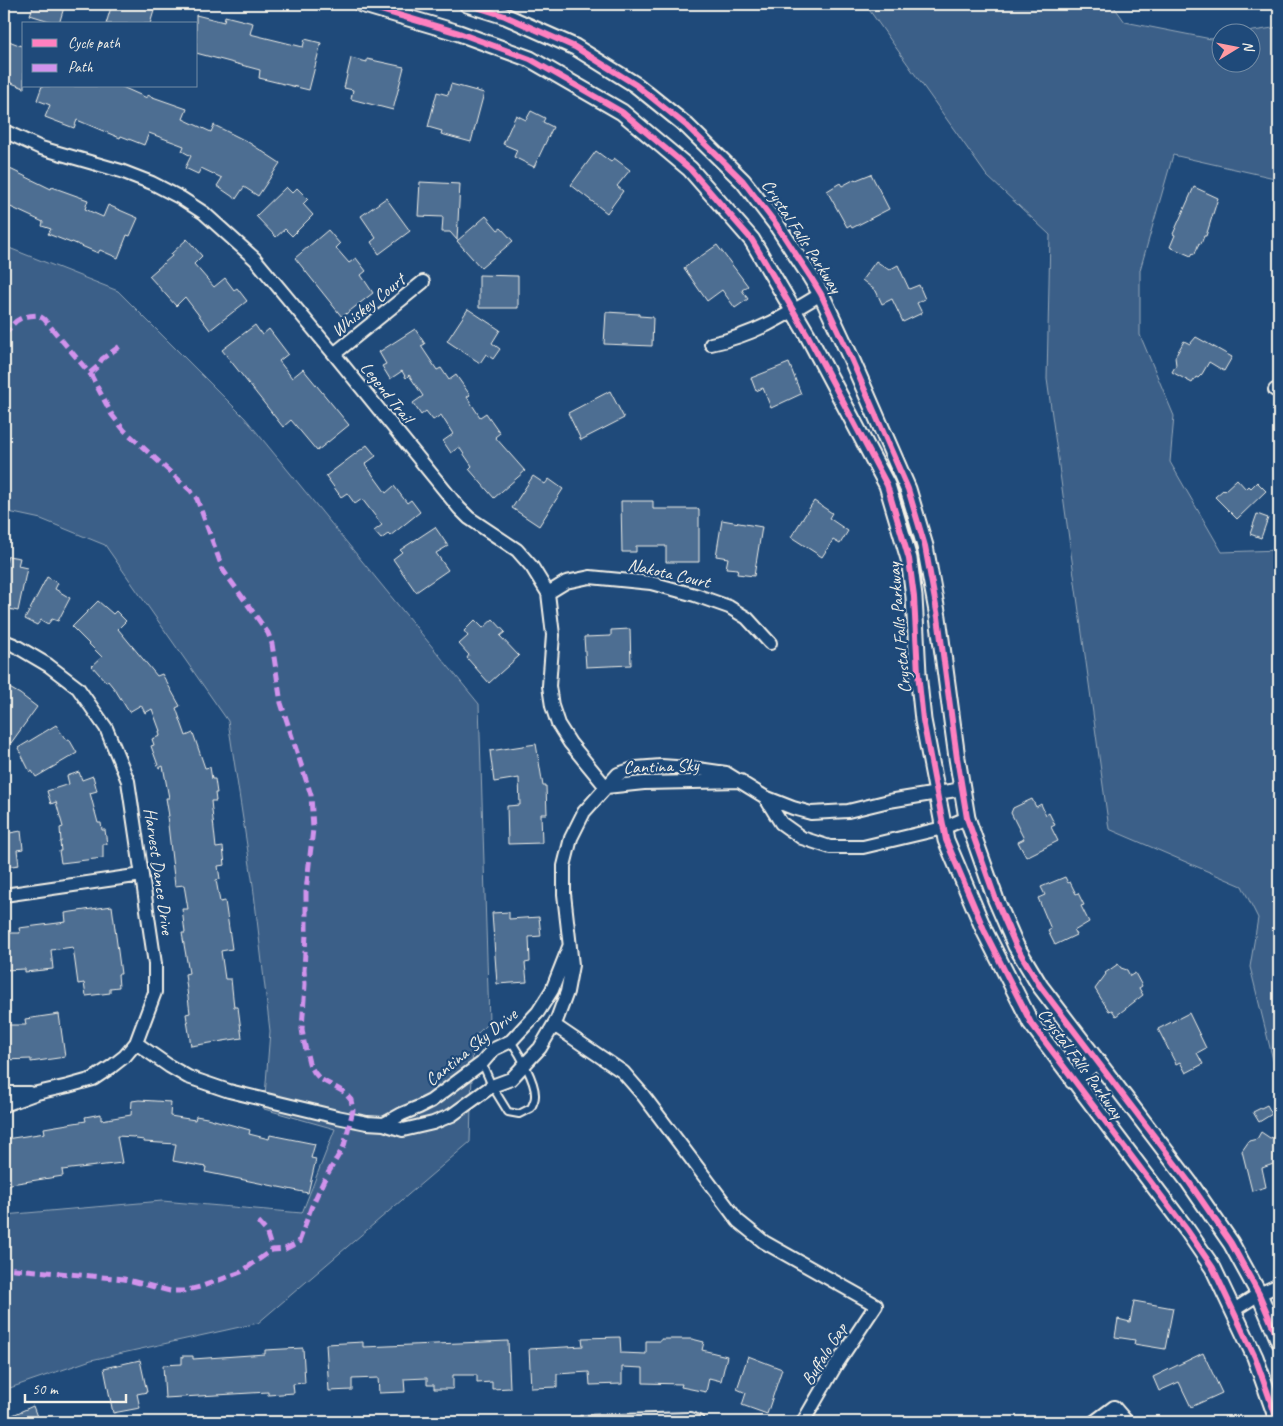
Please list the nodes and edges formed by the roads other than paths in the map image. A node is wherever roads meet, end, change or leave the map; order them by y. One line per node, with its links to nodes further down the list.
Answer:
1 (361, 4): 6 (street, Crystal Falls Parkway)
2 (467, 4): 5 (street, Crystal Falls Parkway)
3 (4, 131): 8 (street, Legend Trail)
4 (423, 282): 8 (street, Whiskey Court)
5 (821, 294): 6 (street); 13 (street, Crystal Falls Parkway)
6 (794, 311): 7 (street); 14 (street, Crystal Falls Parkway)
7 (711, 344)
8 (334, 354): 9 (street, Legend Trail)
9 (548, 593): 11 (street, Nakota Court); 12 (street, Legend Trail)
10 (4, 641): 18 (street, Harvest Dance Drive)
11 (770, 643)
12 (606, 787): 15 (street, Cantina Sky); 20 (street, Cantina Sky Drive)
13 (962, 789): 14 (street, Cantina Sky); 16 (street, Crystal Falls Parkway)
14 (937, 793): 15 (street, Cantina Sky); 17 (street, Crystal Falls Parkway)
15 (765, 797): 17 (street, Cantina Sky)
16 (967, 818): 17 (street, Cantina Sky); 24 (street, Crystal Falls Parkway)
17 (943, 828): 27 (street, Crystal Falls Parkway)
18 (142, 875): 19 (street); 23 (street, Harvest Dance Drive)
19 (4, 895)
20 (569, 947): 21 (street, Cantina Sky Drive); 22 (street, Cantina Sky Drive)
21 (554, 1025): 26 (street, Cantina Sky Drive); 39 (street, Buffalo Gap)
22 (511, 1041): 25 (street, Cantina Sky Drive); 26 (lane)
23 (136, 1043): 30 (street, Harvest Dance Drive); 32 (street, Cantina Sky Drive)
24 (1096, 1061): 27 (street); 34 (street, Crystal Falls Parkway)
25 (482, 1063): 28 (lane); 32 (street, Cantina Sky Drive)
26 (524, 1066): 28 (street, Cantina Sky Drive); 28 (lane)
27 (1073, 1081): 35 (street, Crystal Falls Parkway)
28 (492, 1086): 32 (street, Cantina Sky Drive)
29 (4, 1093): 30 (street, Harvest Dance Drive)
30 (37, 1093): 31 (street, Harvest Dance Drive)
31 (4, 1105)
32 (384, 1124)
33 (1279, 1286): 34 (street)
34 (1260, 1294): 35 (street); 36 (street, Crystal Falls Parkway)
35 (1234, 1310): 42 (street, Crystal Falls Parkway)
36 (1279, 1341)
37 (584, 1422): 38 (street)
38 (698, 1422)
39 (803, 1422)
40 (1094, 1422): 41 (street)
41 (1127, 1422)
42 (1278, 1422)

